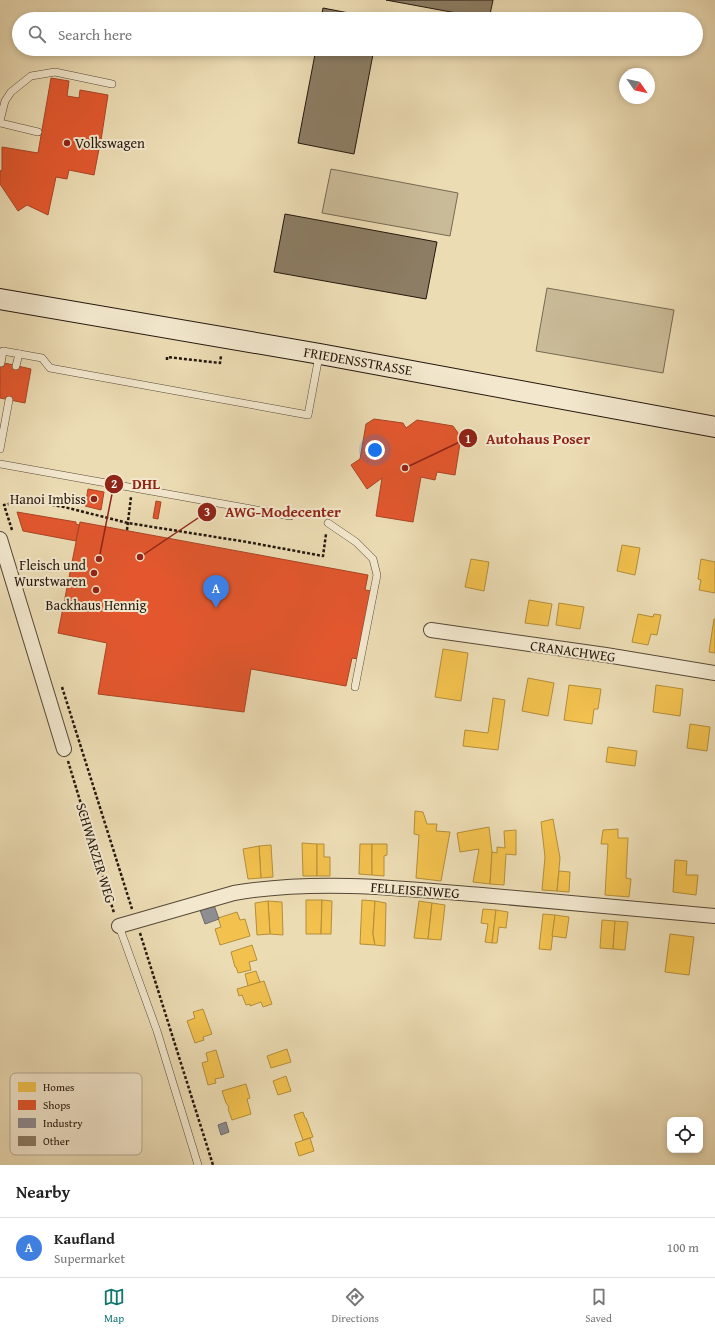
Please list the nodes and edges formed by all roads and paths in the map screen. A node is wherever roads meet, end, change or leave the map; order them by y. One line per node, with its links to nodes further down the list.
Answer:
1 (112, 84): 2 (lane)
2 (0, 122): 3 (lane)
3 (38, 132)
4 (0, 299): 6 (street, FRIEDENSSTRASSE)
5 (19, 354): 6 (lane); 9 (lane); 10 (lane)
6 (320, 354): 13 (street, FRIEDENSSTRASSE)
7 (221, 356): 8 (path)
8 (167, 360)
9 (1, 362)
10 (16, 366)
11 (10, 400): 12 (lane)
12 (2, 425): 14 (lane)
13 (715, 427)
14 (0, 449)
15 (0, 464): 16 (lane)
16 (133, 488): 17 (lane); 18 (path)
17 (290, 516)
18 (128, 523): 19 (path); 20 (path); 21 (path)
19 (328, 523): 25 (lane)
20 (127, 530)
21 (7, 537): 26 (street)
22 (431, 630): 23 (street, CRANACHWEG)
23 (715, 673)
24 (62, 687): 28 (path)
25 (355, 687)
26 (64, 749): 29 (path, SCHWARZER WEG)
27 (715, 916): 28 (street, FELLEISENWEG)
28 (136, 921): 29 (street, FELLEISENWEG); 31 (path)
29 (119, 926): 30 (lane)
30 (198, 1165)
31 (213, 1165)

